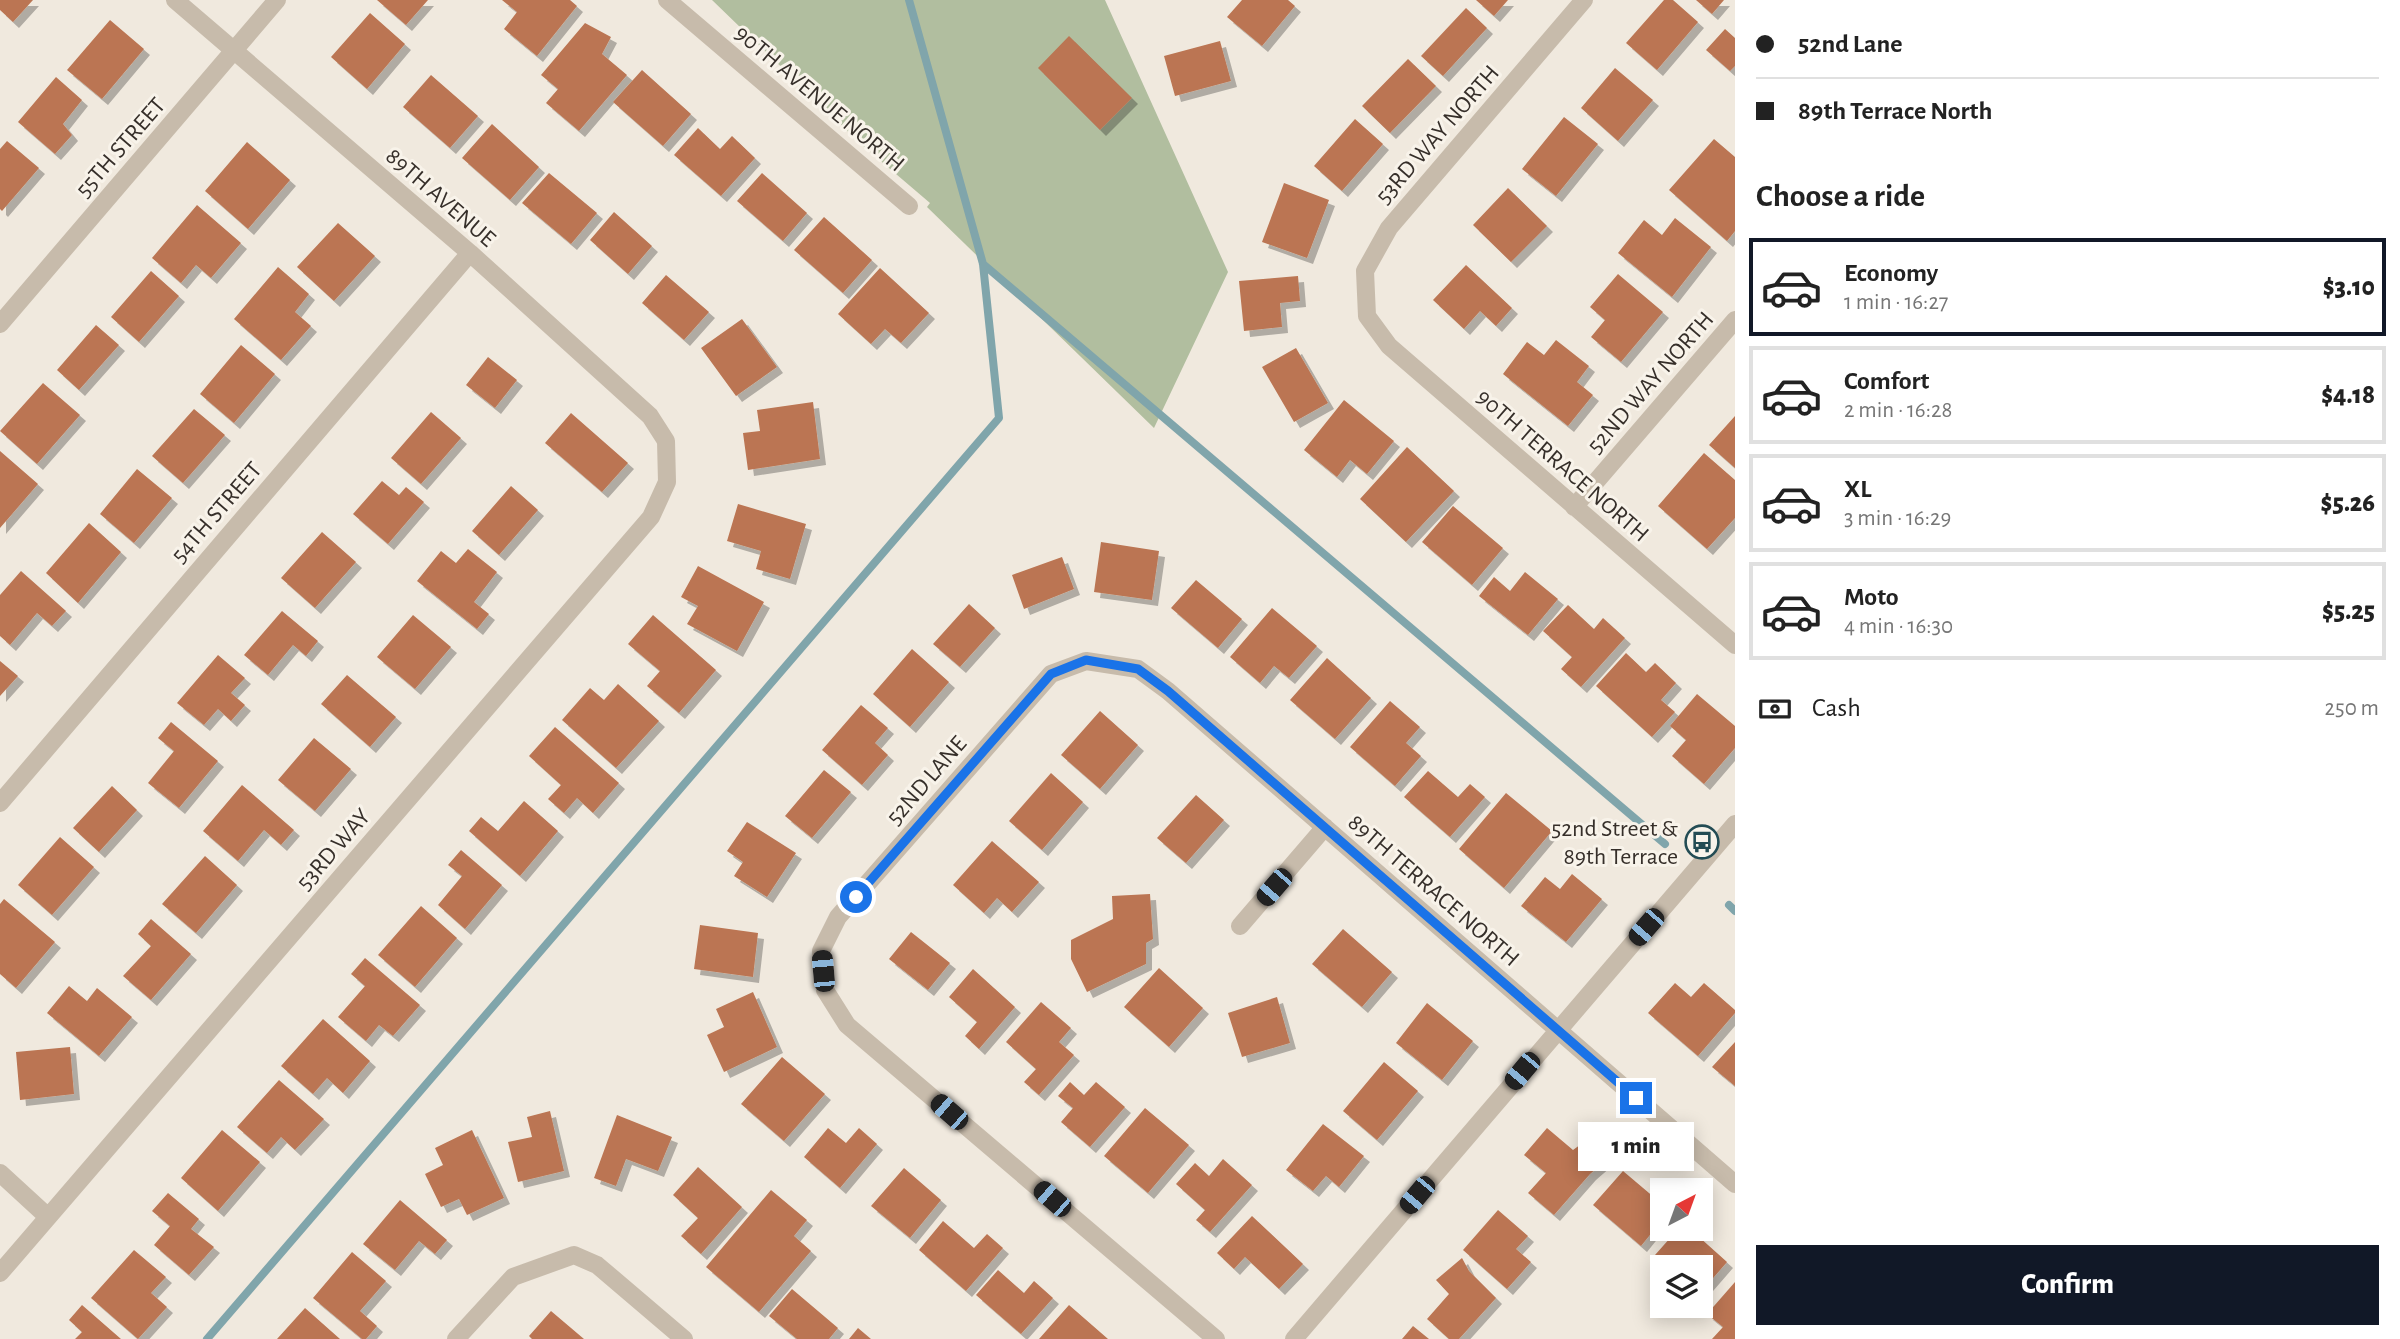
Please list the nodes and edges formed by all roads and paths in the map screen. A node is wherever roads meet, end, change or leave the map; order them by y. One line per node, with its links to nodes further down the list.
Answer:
1 (175, 0): 5 (street, 89TH AVENUE)
2 (277, 0): 5 (street, 55TH STREET)
3 (667, 0): 6 (street, 90TH AVENUE NORTH)
4 (1584, 0): 8 (street, 53RD WAY NORTH)
5 (234, 52): 7 (street, 89TH AVENUE); 10 (street, 55TH STREET)
6 (909, 206)
7 (470, 253): 11 (street, 89TH AVENUE); 15 (street, 54TH STREET)
8 (1367, 316): 12 (street, 90TH TERRACE NORTH)
9 (1735, 320): 12 (street, 52ND WAY NORTH)
10 (0, 324)
11 (666, 440): 22 (street, 53RD WAY)
12 (1574, 507): 13 (street, 90TH TERRACE NORTH)
13 (1735, 645)
14 (1086, 660): 17 (street, 89TH TERRACE NORTH); 26 (street, 52ND LANE)
15 (0, 803)
16 (1735, 824): 19 (street)
17 (1325, 827): 18 (street); 19 (street, 89TH TERRACE NORTH)
18 (1240, 926)
19 (1557, 1030): 21 (street, 89TH TERRACE NORTH); 27 (street)
20 (0, 1173): 22 (street)
21 (1735, 1184)
22 (48, 1217): 23 (street, 53RD WAY)
23 (0, 1273)
24 (456, 1339): 25 (street)
25 (684, 1339)
26 (1216, 1339)
27 (1294, 1339)

